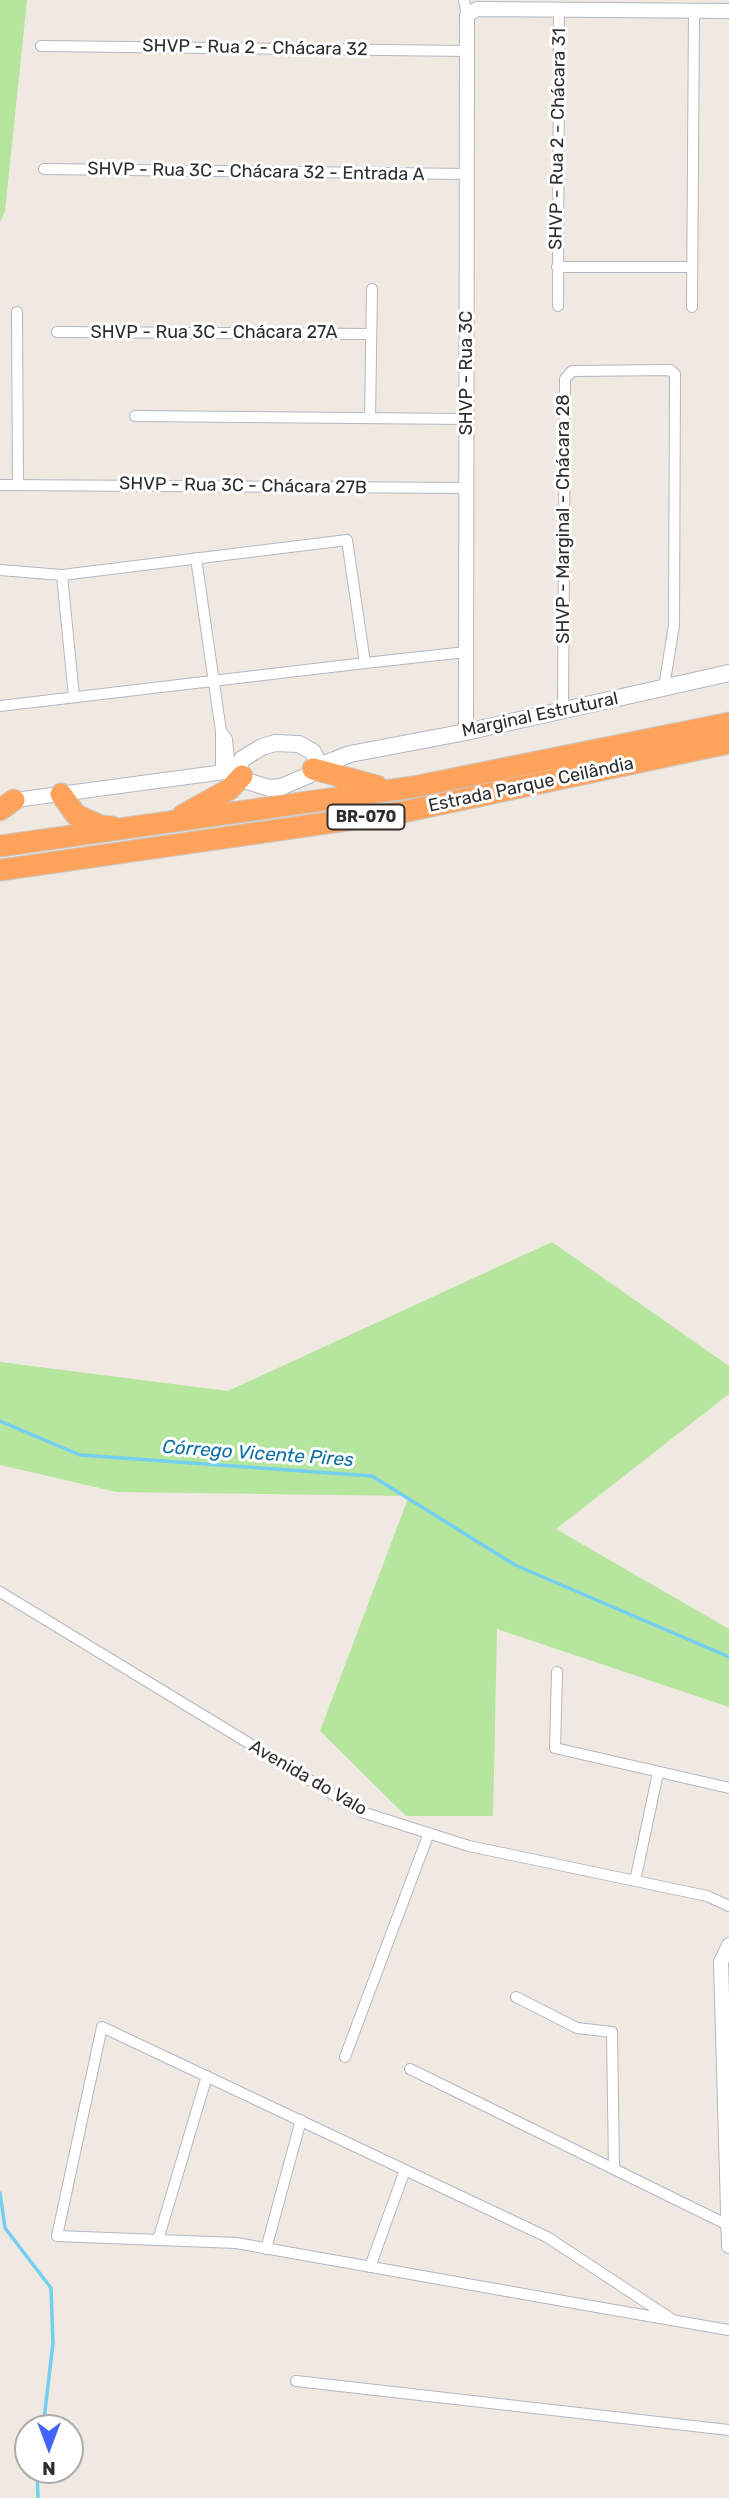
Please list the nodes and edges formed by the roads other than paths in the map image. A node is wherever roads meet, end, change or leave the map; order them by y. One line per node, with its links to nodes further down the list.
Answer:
1 (629, 6): 3 (street); 4 (street)
2 (466, 7): 3 (street); 7 (street, SHVP - Rua 3C)
3 (559, 11): 10 (street, SHVP - Rua 2 - Chácara 31)
4 (694, 11): 5 (street); 11 (street)
5 (729, 11)
6 (41, 46): 7 (street, SHVP - Rua 2 - Chácara 32)
7 (468, 51): 9 (street, SHVP - Rua 3C)
8 (44, 169): 9 (street, SHVP - Rua 3C - Chácara 32 - Entrada A)
9 (467, 174): 20 (street, SHVP - Rua 3C)
10 (557, 267): 11 (street, SHVP - Rua 2 - Chácara 31); 13 (street, SHVP - Rua 2 - Chácara 31)
11 (691, 267): 14 (street)
12 (372, 289): 17 (street)
13 (558, 306)
14 (692, 307)
15 (18, 312): 22 (street)
16 (57, 332): 17 (street, SHVP - Rua 3C - Chácara 27A)
17 (372, 334): 19 (street)
18 (135, 416): 19 (street)
19 (370, 418): 20 (street)
20 (467, 419): 23 (street, SHVP - Rua 3C)
21 (0, 485): 22 (street, SHVP - Rua 3C - Chácara 27B)
22 (18, 485): 23 (street, SHVP - Rua 3C - Chácara 27B)
23 (468, 488): 27 (street, SHVP - Rua 3C)
24 (196, 558): 26 (street); 28 (street); 30 (street)
25 (0, 570): 26 (street)
26 (62, 575): 32 (street)
27 (466, 652): 28 (street); 36 (street, SHVP - Rua 3C)
28 (365, 663): 30 (street)
29 (729, 673): 31 (main road, Marginal Estrutural)
30 (214, 679): 32 (street); 39 (street)
31 (664, 687): 34 (main road, Marginal Estrutural); 34 (street, SHVP - Marginal - Chácara 28)
32 (74, 697): 33 (street)
33 (0, 706)
34 (563, 711): 36 (main road, Marginal Estrutural)
35 (729, 723): 40 (highway, Estrada Parque Ceilândia / BR-070)
36 (466, 732): 38 (main road, Marginal Estrutural)
37 (729, 743): 45 (highway, Estrada Parque Ceilândia / BR-070)
38 (313, 763): 39 (main road); 39 (main road, Marginal Estrutural); 40 (highway)
39 (233, 772): 41 (street); 43 (highway)
40 (396, 789): 43 (highway, Estrada Parque Ceilândia / BR-070)
41 (61, 794): 42 (street); 43 (highway)
42 (5, 804)
43 (152, 827): 44 (highway, Estrada Parque Ceilândia / BR-070)
44 (0, 846)
45 (0, 870)
46 (0, 1592): 50 (street, Avenida do Valo)
47 (558, 1672): 48 (street)
48 (658, 1773): 49 (street); 51 (street)
49 (729, 1788)
50 (429, 1833): 51 (street, Avenida do Valo); 55 (street)
51 (635, 1881): 52 (street, Avenida do Valo)
52 (729, 1906)
53 (729, 1945): 61 (street)
54 (516, 1997): 59 (street)
55 (345, 2057)
56 (411, 2069): 59 (street)
57 (207, 2076): 58 (street); 62 (street); 62 (street)
58 (301, 2120): 60 (street); 64 (street)
59 (614, 2169): 61 (street)
60 (405, 2170): 65 (street); 66 (street)
61 (728, 2225): 63 (street)
62 (158, 2240): 64 (street)
63 (729, 2246)
64 (266, 2249): 65 (street)
65 (370, 2267): 66 (street)
66 (673, 2320): 67 (street)
67 (729, 2330)
68 (296, 2381): 69 (street)
69 (729, 2430)

